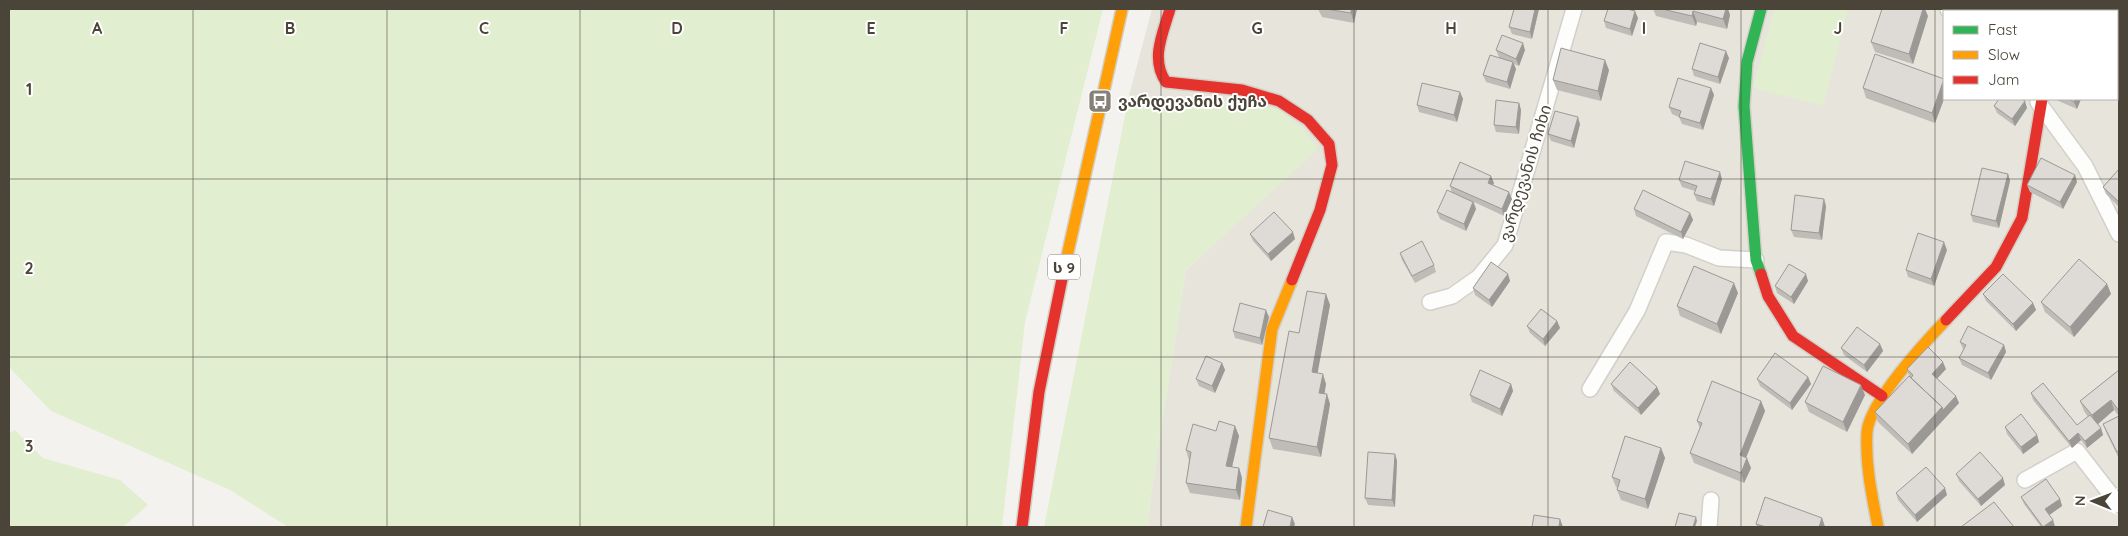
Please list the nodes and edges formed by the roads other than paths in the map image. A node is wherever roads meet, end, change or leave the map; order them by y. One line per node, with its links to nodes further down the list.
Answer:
1 (1122, 9): 14 (main road, ს 9)
2 (1170, 9): 15 (main road)
3 (1574, 9): 8 (street, ვარდევანის ჩიხი)
4 (1761, 9): 7 (main road)
5 (2039, 101): 6 (street); 10 (main road)
6 (2119, 234)
7 (1756, 260): 9 (street); 10 (main road)
8 (1430, 302)
9 (1590, 389)
10 (1882, 396): 17 (main road)
11 (2025, 480): 13 (street)
12 (1711, 500): 16 (street)
13 (2119, 505)
14 (1022, 527)
15 (1246, 527)
16 (1709, 527)
17 (1878, 527)

